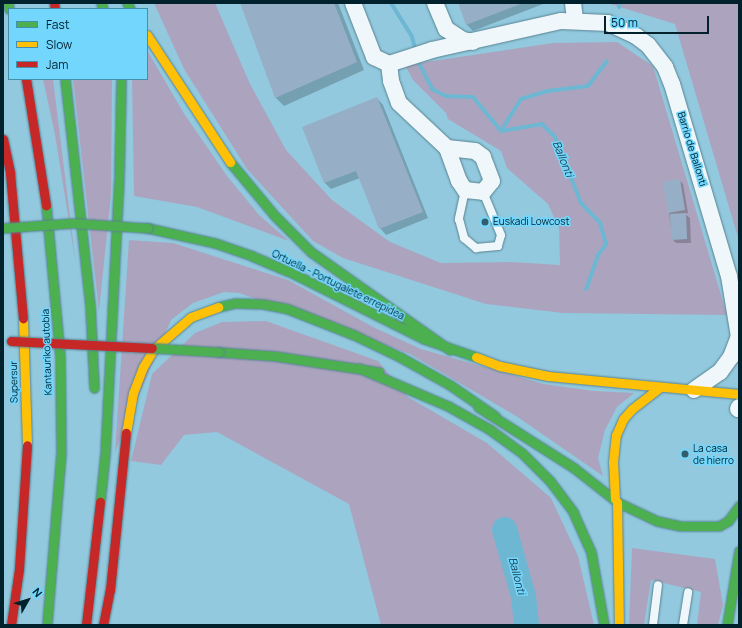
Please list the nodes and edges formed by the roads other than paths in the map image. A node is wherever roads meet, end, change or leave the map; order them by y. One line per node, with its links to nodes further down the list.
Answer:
1 (354, 3): 10 (street)
2 (573, 3): 4 (street)
3 (438, 10): 7 (street); 8 (street)
4 (575, 20): 7 (street, Barrio de Ballonti); 19 (street, Barrio de Ballonti)
5 (148, 26): 9 (main road)
6 (148, 37): 9 (main road)
7 (473, 42): 8 (street, Barrio de Ballonti)
8 (432, 50): 10 (street, Barrio de Ballonti)
9 (166, 64): 22 (main road)
10 (389, 64): 15 (street)
11 (26, 80): 44 (main road, Kantauriko autobia)
12 (65, 80): 29 (main road)
13 (121, 80): 37 (main road)
14 (3, 139): 43 (main road, Supersur)
15 (447, 148): 16 (street); 17 (street)
16 (466, 190): 17 (street); 17 (lane)
17 (483, 192)
18 (3, 228): 22 (main road, Ortuella - Portugalete errepidea, bridge)
19 (737, 310): 20 (street, Barrio de Ballonti)
20 (739, 337): 27 (street)
21 (6, 341): 23 (main road, bridge)
22 (450, 350): 25 (main road, Ortuella - Portugalete errepidea)
23 (359, 368): 24 (main road); 47 (main road)
24 (420, 383)
25 (660, 387): 27 (main road, Ortuella - Portugalete errepidea); 33 (main road)
26 (439, 390): 31 (main road)
27 (694, 390): 28 (main road, Ortuella - Portugalete errepidea)
28 (722, 393): 30 (main road); 30 (main road)
29 (94, 399)
30 (739, 405)
31 (495, 416): 33 (main road); 46 (main road)
32 (96, 445): 37 (main road)
33 (616, 500): 35 (main road); 48 (main road)
34 (739, 506): 35 (main road)
35 (719, 526): 36 (main road)
36 (732, 529)
37 (96, 536): 45 (main road)
38 (739, 551): 42 (main road)
39 (658, 585): 49 (lane)
40 (688, 592): 50 (lane)
41 (739, 600): 42 (main road)
42 (728, 622)
43 (11, 625)
44 (47, 625)
45 (86, 625)
46 (103, 625)
47 (604, 625)
48 (619, 625)
49 (653, 625)
50 (683, 625)

